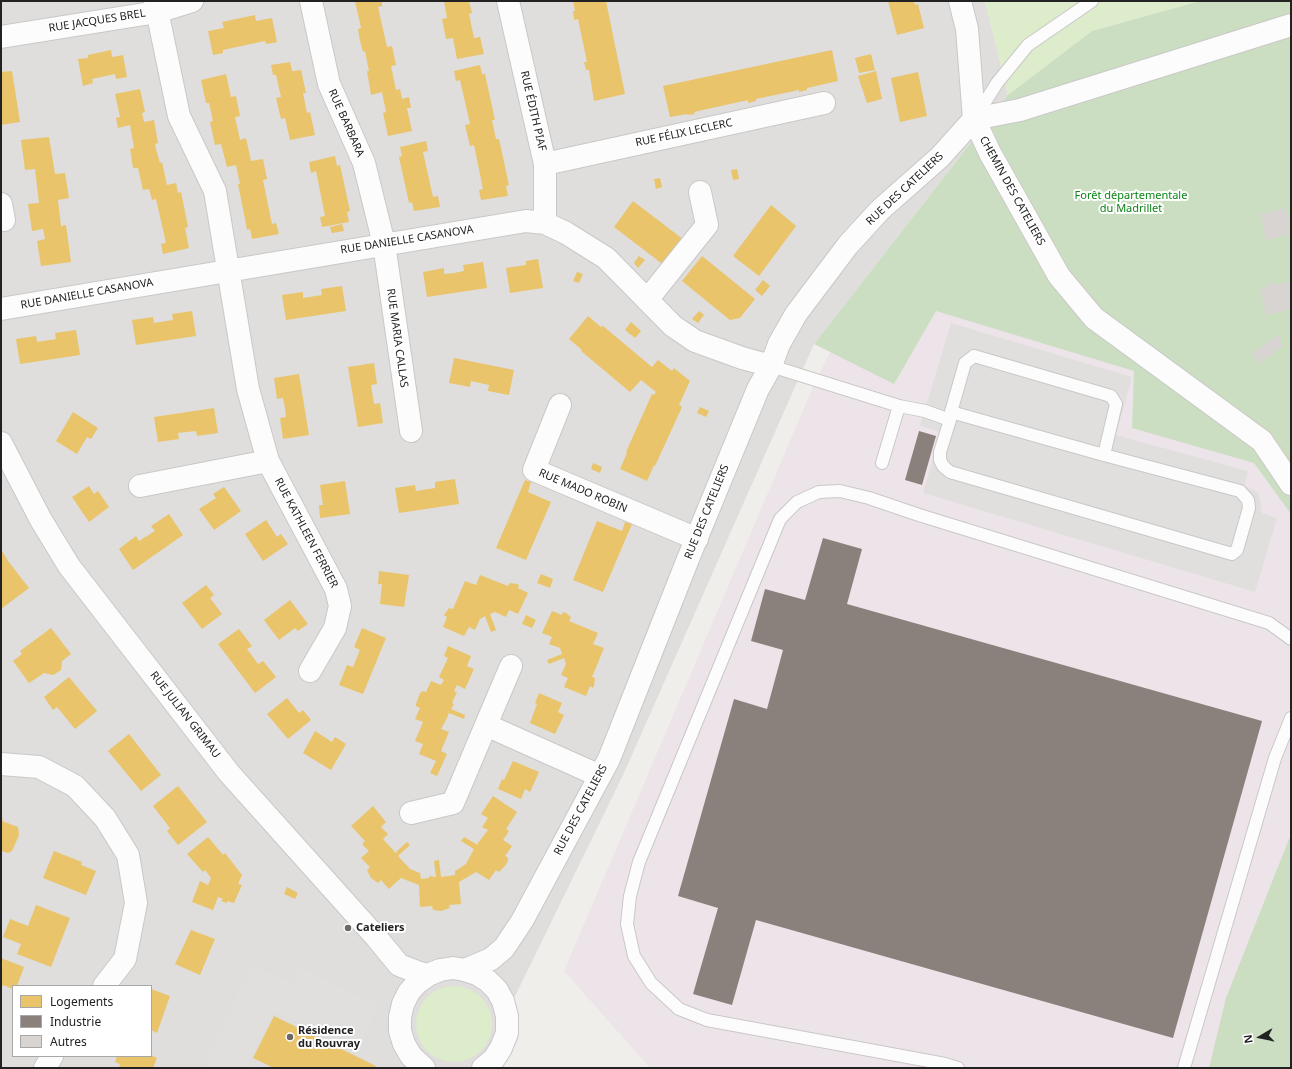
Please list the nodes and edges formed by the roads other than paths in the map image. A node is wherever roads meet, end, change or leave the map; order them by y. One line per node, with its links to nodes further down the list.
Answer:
1 (192, 1): 6 (street, RUE JACQUES BREL)
2 (311, 1): 14 (street, RUE BARBARA)
3 (508, 1): 11 (street, RUE ÉDITH PIAF)
4 (960, 1): 10 (street)
5 (1092, 1): 10 (lane)
6 (156, 6): 8 (street, RUE JACQUES BREL); 15 (street, RUE KATHLEEN FERRIER)
7 (1291, 25): 10 (street)
8 (1, 37)
9 (824, 103): 11 (street, RUE FÉLIX LECLERC)
10 (974, 119): 18 (street, RUE DES CATELIERS); 27 (street, CHEMIN DES CATELIERS)
11 (545, 164): 13 (street, RUE ÉDITH PIAF)
12 (700, 192): 16 (street)
13 (545, 223): 14 (street, RUE DANIELLE CASANOVA); 16 (street, RUE DANIELLE CASANOVA)
14 (384, 244): 15 (street, RUE DANIELLE CASANOVA); 22 (street, RUE MARIA CALLAS)
15 (229, 270): 17 (street, RUE DANIELLE CASANOVA); 25 (street, RUE KATHLEEN FERRIER)
16 (648, 300): 18 (street, RUE DANIELLE CASANOVA)
17 (1, 309)
18 (770, 366): 20 (lane); 29 (street, RUE DES CATELIERS)
19 (560, 405): 29 (street, RUE MADO ROBIN)
20 (899, 406): 21 (lane); 26 (lane)
21 (950, 416): 24 (lane); 24 (lane); 24 (lane)
22 (411, 431)
23 (1, 443): 39 (street, RUE JULIAN GRIMAU)
24 (1104, 455)
25 (268, 461): 28 (street); 32 (street, RUE KATHLEEN FERRIER)
26 (882, 463)
27 (1291, 484)
28 (140, 486)
29 (697, 539): 36 (street, RUE DES CATELIERS)
30 (1291, 639): 48 (lane)
31 (511, 666): 34 (street)
32 (310, 670)
33 (1291, 718): 53 (lane)
34 (486, 724): 36 (street); 37 (street)
35 (1, 764): 42 (street)
36 (600, 776): 38 (street, RUE DES CATELIERS)
37 (411, 813)
38 (504, 948): 40 (street, RUE DES CATELIERS); 43 (street, RUE DES CATELIERS)
39 (399, 964): 41 (street, RUE JULIAN GRIMAU); 44 (street)
40 (465, 970): 41 (street); 43 (street)
41 (428, 975): 44 (street)
42 (105, 985)
43 (503, 1001): 45 (street, RUE DES CATELIERS)
44 (403, 1004): 47 (street)
45 (501, 1048): 50 (street); 51 (street)
46 (51, 1057): 49 (street)
47 (417, 1064)
48 (943, 1066): 52 (lane)
49 (45, 1068)
50 (483, 1068)
51 (509, 1068)
52 (958, 1068)
53 (1184, 1068)

